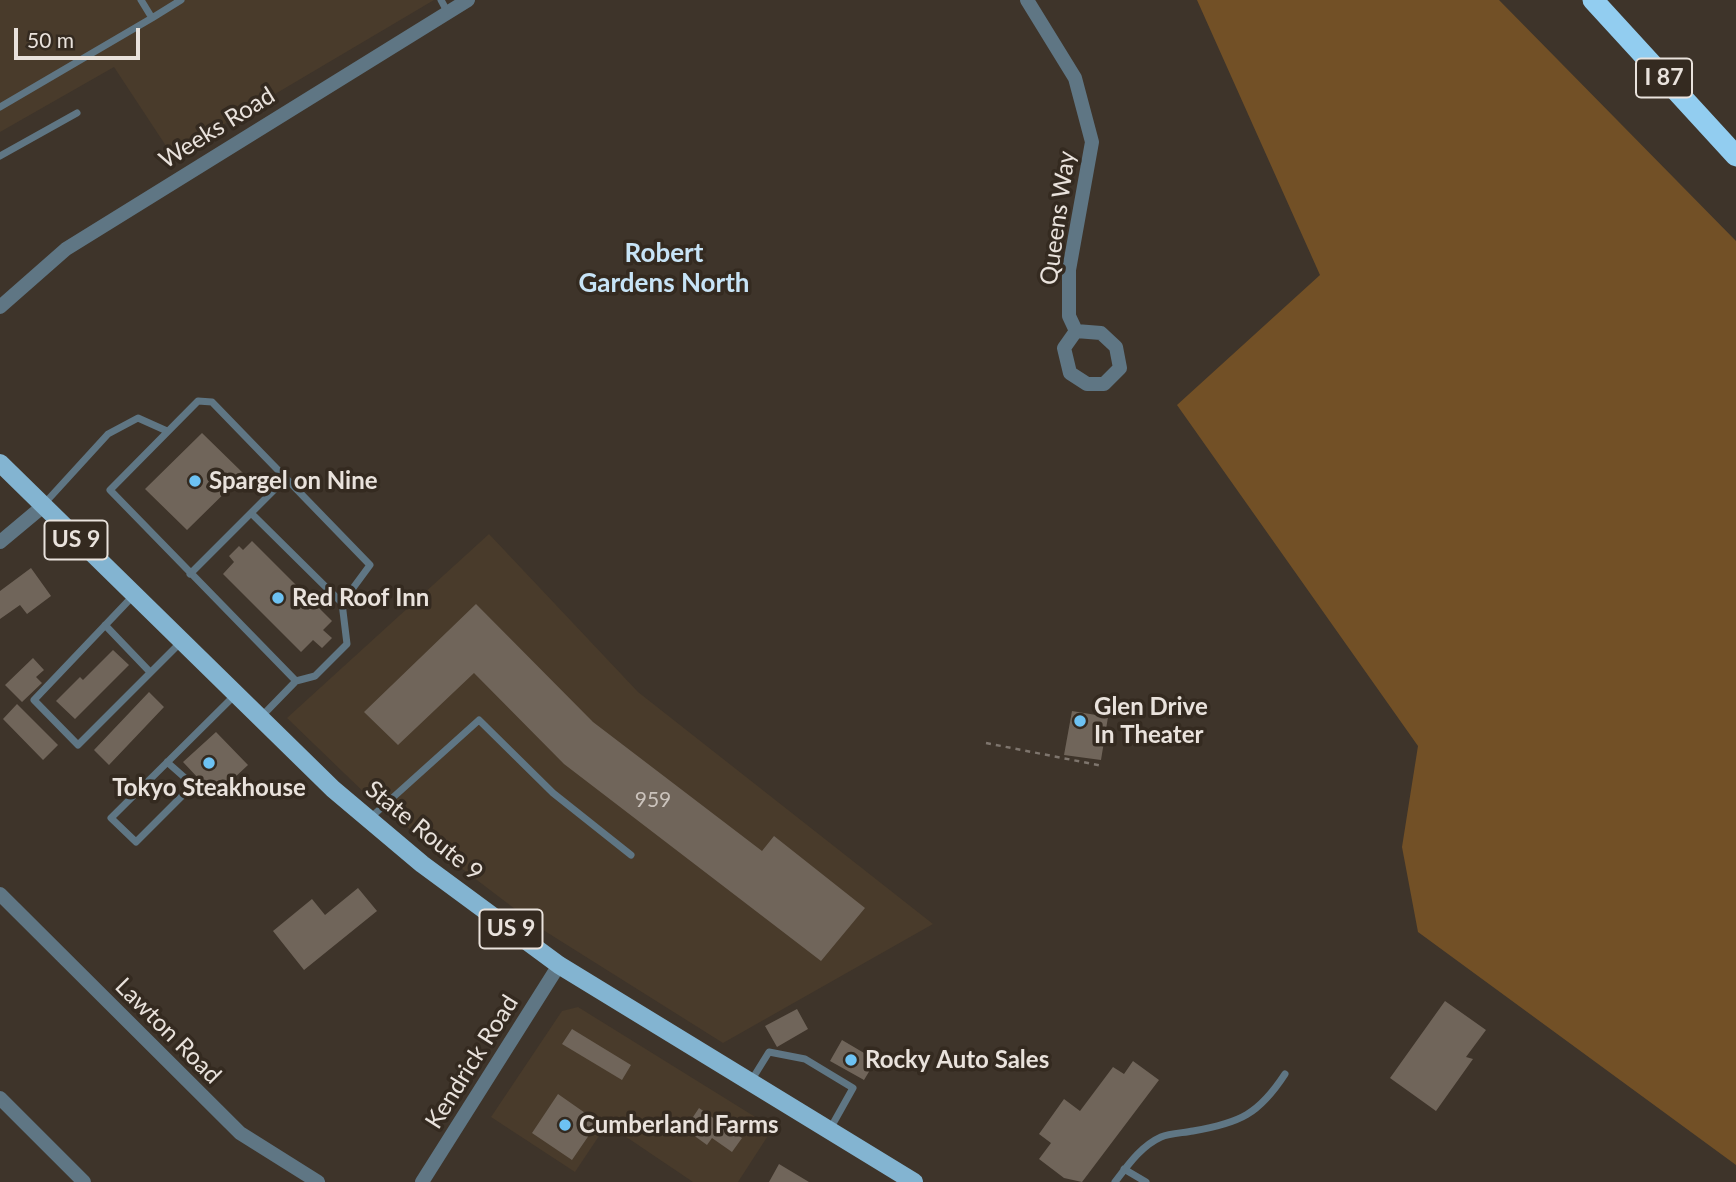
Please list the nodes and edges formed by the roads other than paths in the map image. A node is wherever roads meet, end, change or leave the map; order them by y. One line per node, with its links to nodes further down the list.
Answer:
1 (141, 0): 7 (lane)
2 (181, 0): 7 (lane)
3 (468, 0): 6 (street, Weeks Road)
4 (1027, 0): 13 (street, Queens Way)
5 (1593, 0): 11 (highway, I 87)
6 (444, 7): 12 (street, Weeks Road)
7 (152, 18): 8 (lane)
8 (0, 107)
9 (77, 113): 10 (lane)
10 (0, 156)
11 (1736, 156)
12 (0, 307)
13 (1076, 331)
14 (167, 431): 16 (lane); 17 (lane); 20 (lane)
15 (0, 463): 17 (main road, State Route 9 / US 9)
16 (285, 479): 18 (lane); 22 (lane)
17 (41, 507): 19 (street); 21 (main road, State Route 9 / US 9)
18 (251, 513): 20 (lane); 22 (lane)
19 (0, 542)
20 (190, 574): 26 (lane)
21 (134, 596): 23 (lane); 24 (main road, State Route 9 / US 9)
22 (342, 603): 26 (lane)
23 (105, 625): 25 (lane); 25 (lane)
24 (180, 643): 25 (lane); 27 (main road, State Route 9 / US 9)
25 (150, 672)
26 (296, 681): 28 (lane)
27 (235, 695): 28 (main road, State Route 9 / US 9); 29 (lane)
28 (259, 719): 30 (main road, State Route 9 / US 9)
29 (167, 762): 29 (lane)
30 (369, 819): 31 (lane); 33 (main road, State Route 9 / US 9)
31 (631, 855)
32 (0, 894): 40 (street, Lawton Road)
33 (559, 965): 35 (main road, State Route 9 / US 9); 41 (street, Kendrick Road)
34 (1286, 1074): 38 (lane)
35 (751, 1082): 37 (main road, State Route 9 / US 9); 37 (lane)
36 (0, 1098): 39 (street)
37 (829, 1130): 42 (main road, State Route 9 / US 9)
38 (1124, 1169): 43 (lane); 44 (lane)
39 (84, 1182)
40 (318, 1182)
41 (422, 1182)
42 (914, 1182)
43 (1115, 1182)
44 (1146, 1182)

